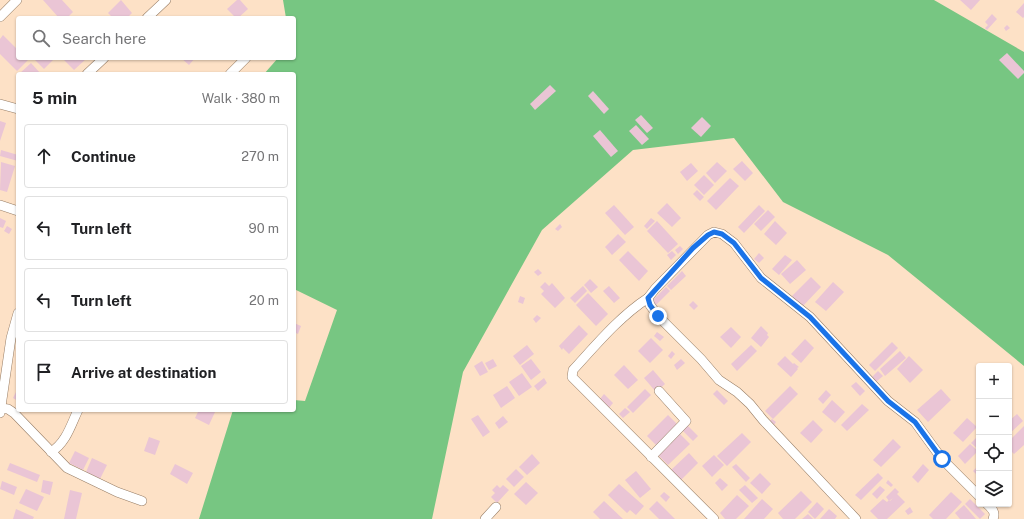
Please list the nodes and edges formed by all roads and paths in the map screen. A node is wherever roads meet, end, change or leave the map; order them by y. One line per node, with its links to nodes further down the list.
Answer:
1 (17, 0): 4 (street)
2 (166, 0): 3 (street)
3 (149, 16)
4 (0, 17)
5 (102, 60): 7 (street)
6 (244, 60): 8 (street)
7 (89, 72)
8 (232, 72)
9 (0, 104): 10 (street)
10 (16, 108)
11 (0, 205): 12 (street)
12 (16, 210)
13 (648, 298): 19 (street); 20 (street); 26 (street)
14 (16, 321): 16 (street)
15 (659, 392): 19 (street)
16 (1, 411): 18 (street)
17 (77, 412): 18 (street)
18 (51, 452): 21 (street)
19 (651, 457): 25 (street)
20 (976, 493)
21 (142, 501)
22 (496, 507): 24 (street)
23 (990, 507): 27 (street)
24 (485, 519)
25 (714, 519)
26 (856, 519)
27 (993, 519)

